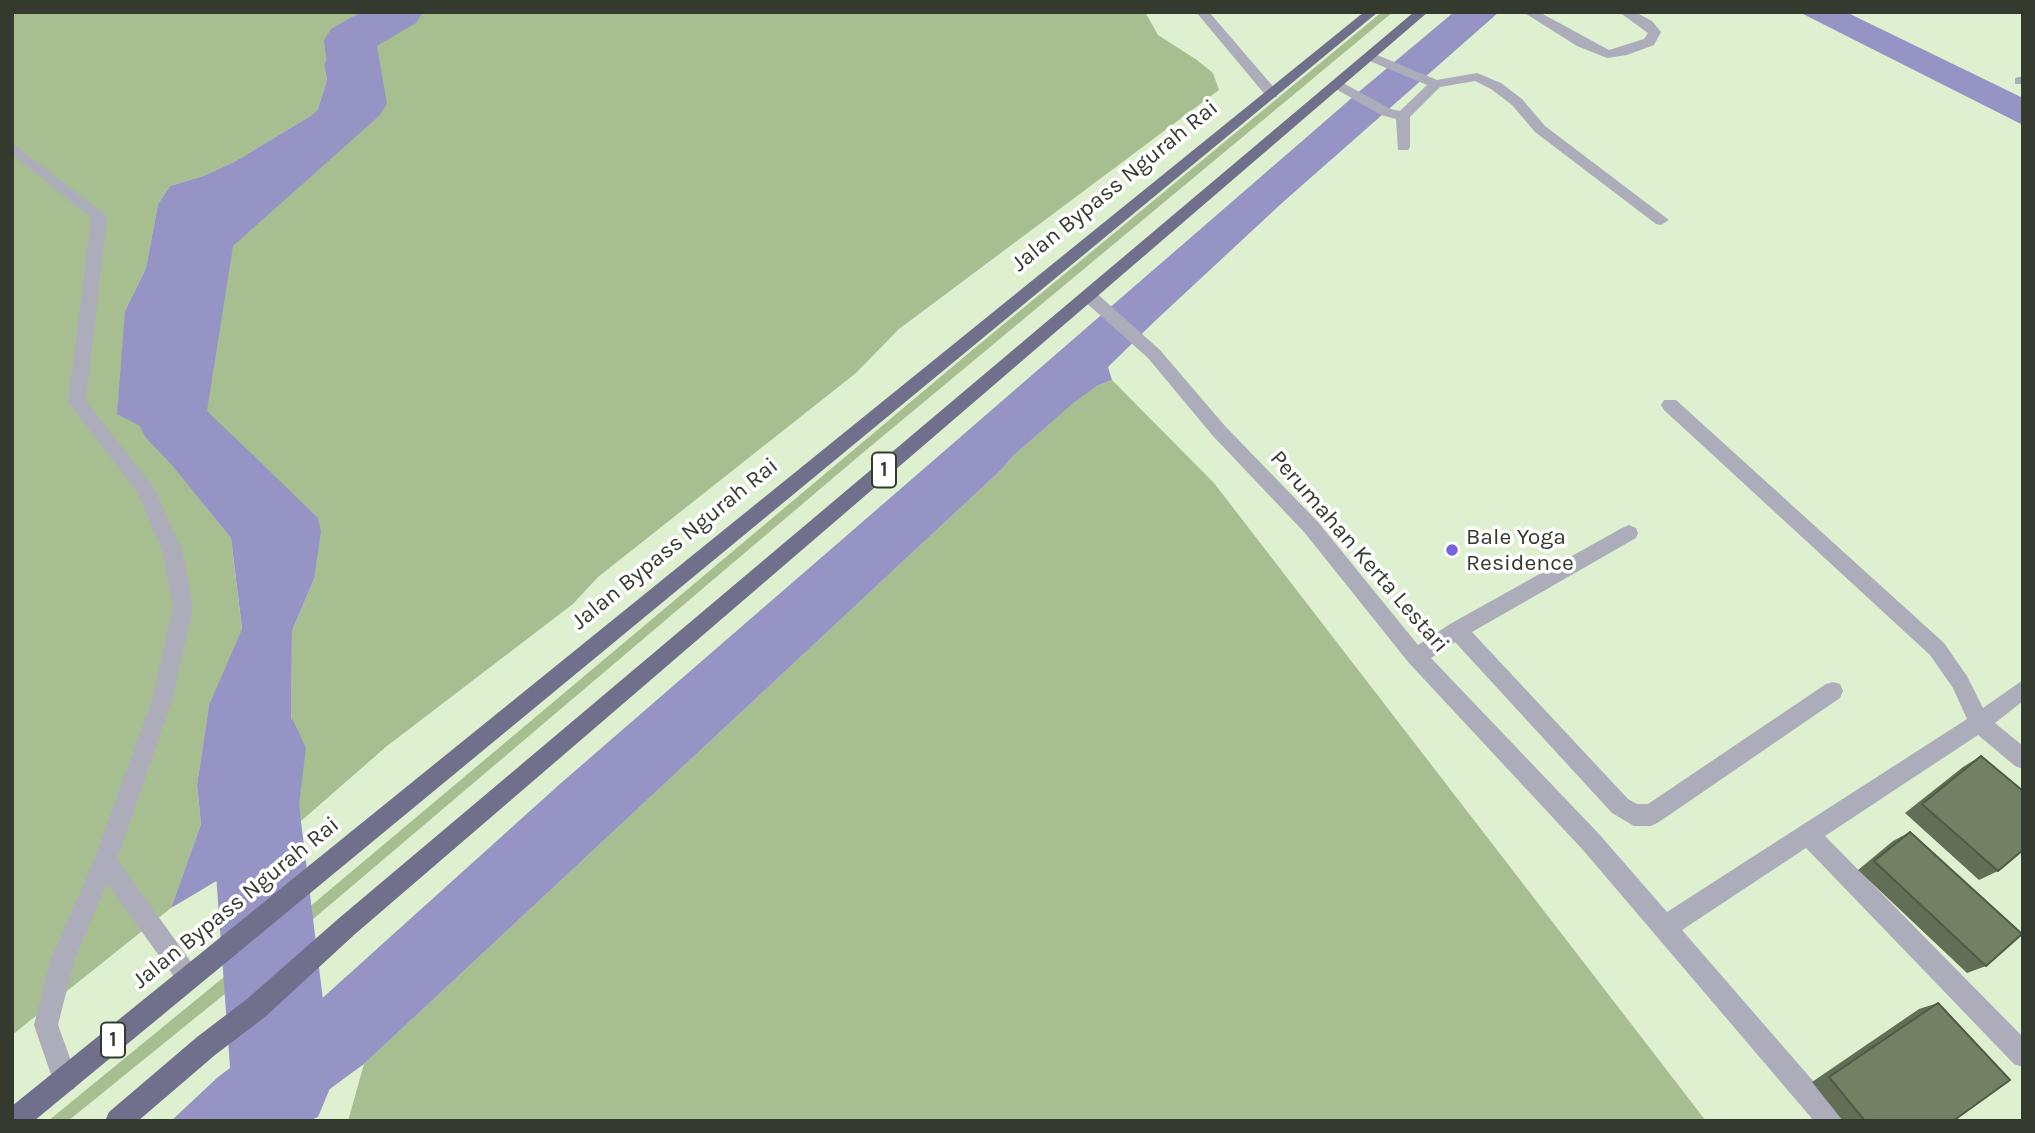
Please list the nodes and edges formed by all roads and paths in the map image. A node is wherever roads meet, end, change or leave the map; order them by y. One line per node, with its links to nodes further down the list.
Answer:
1 (1202, 12): 9 (street)
2 (1372, 12): 9 (highway, Jalan Bypass Ngurah Rai / 1)
3 (1422, 12): 6 (highway, 1)
4 (1529, 12): 5 (street)
5 (1625, 12)
6 (1370, 56): 7 (street); 8 (highway, 1)
7 (1431, 81): 10 (street); 13 (street)
8 (1342, 88): 10 (street); 14 (highway, 1)
9 (1272, 94): 26 (highway, Jalan Bypass Ngurah Rai / 1)
10 (1403, 117): 12 (street)
11 (12, 147): 24 (street)
12 (1403, 147)
13 (1661, 220)
14 (1088, 295): 18 (street, Perumahan Kerta Lestari); 30 (highway, 1)
15 (1670, 405): 21 (street)
16 (1629, 533): 17 (street)
17 (1457, 630): 18 (street); 20 (street)
18 (1416, 657): 25 (street, Perumahan Kerta Lestari)
19 (2023, 689): 21 (street)
20 (1833, 691)
21 (1979, 723): 22 (street); 23 (street)
22 (2023, 759)
23 (1809, 835): 25 (street); 27 (street)
24 (105, 861): 26 (street); 28 (street)
25 (1665, 926): 31 (street, Perumahan Kerta Lestari)
26 (189, 976): 28 (highway, Jalan Bypass Ngurah Rai / 1)
27 (2023, 1055)
28 (65, 1080): 29 (highway, Jalan Bypass Ngurah Rai / 1)
29 (15, 1121)
30 (118, 1121)
31 (1831, 1121)

